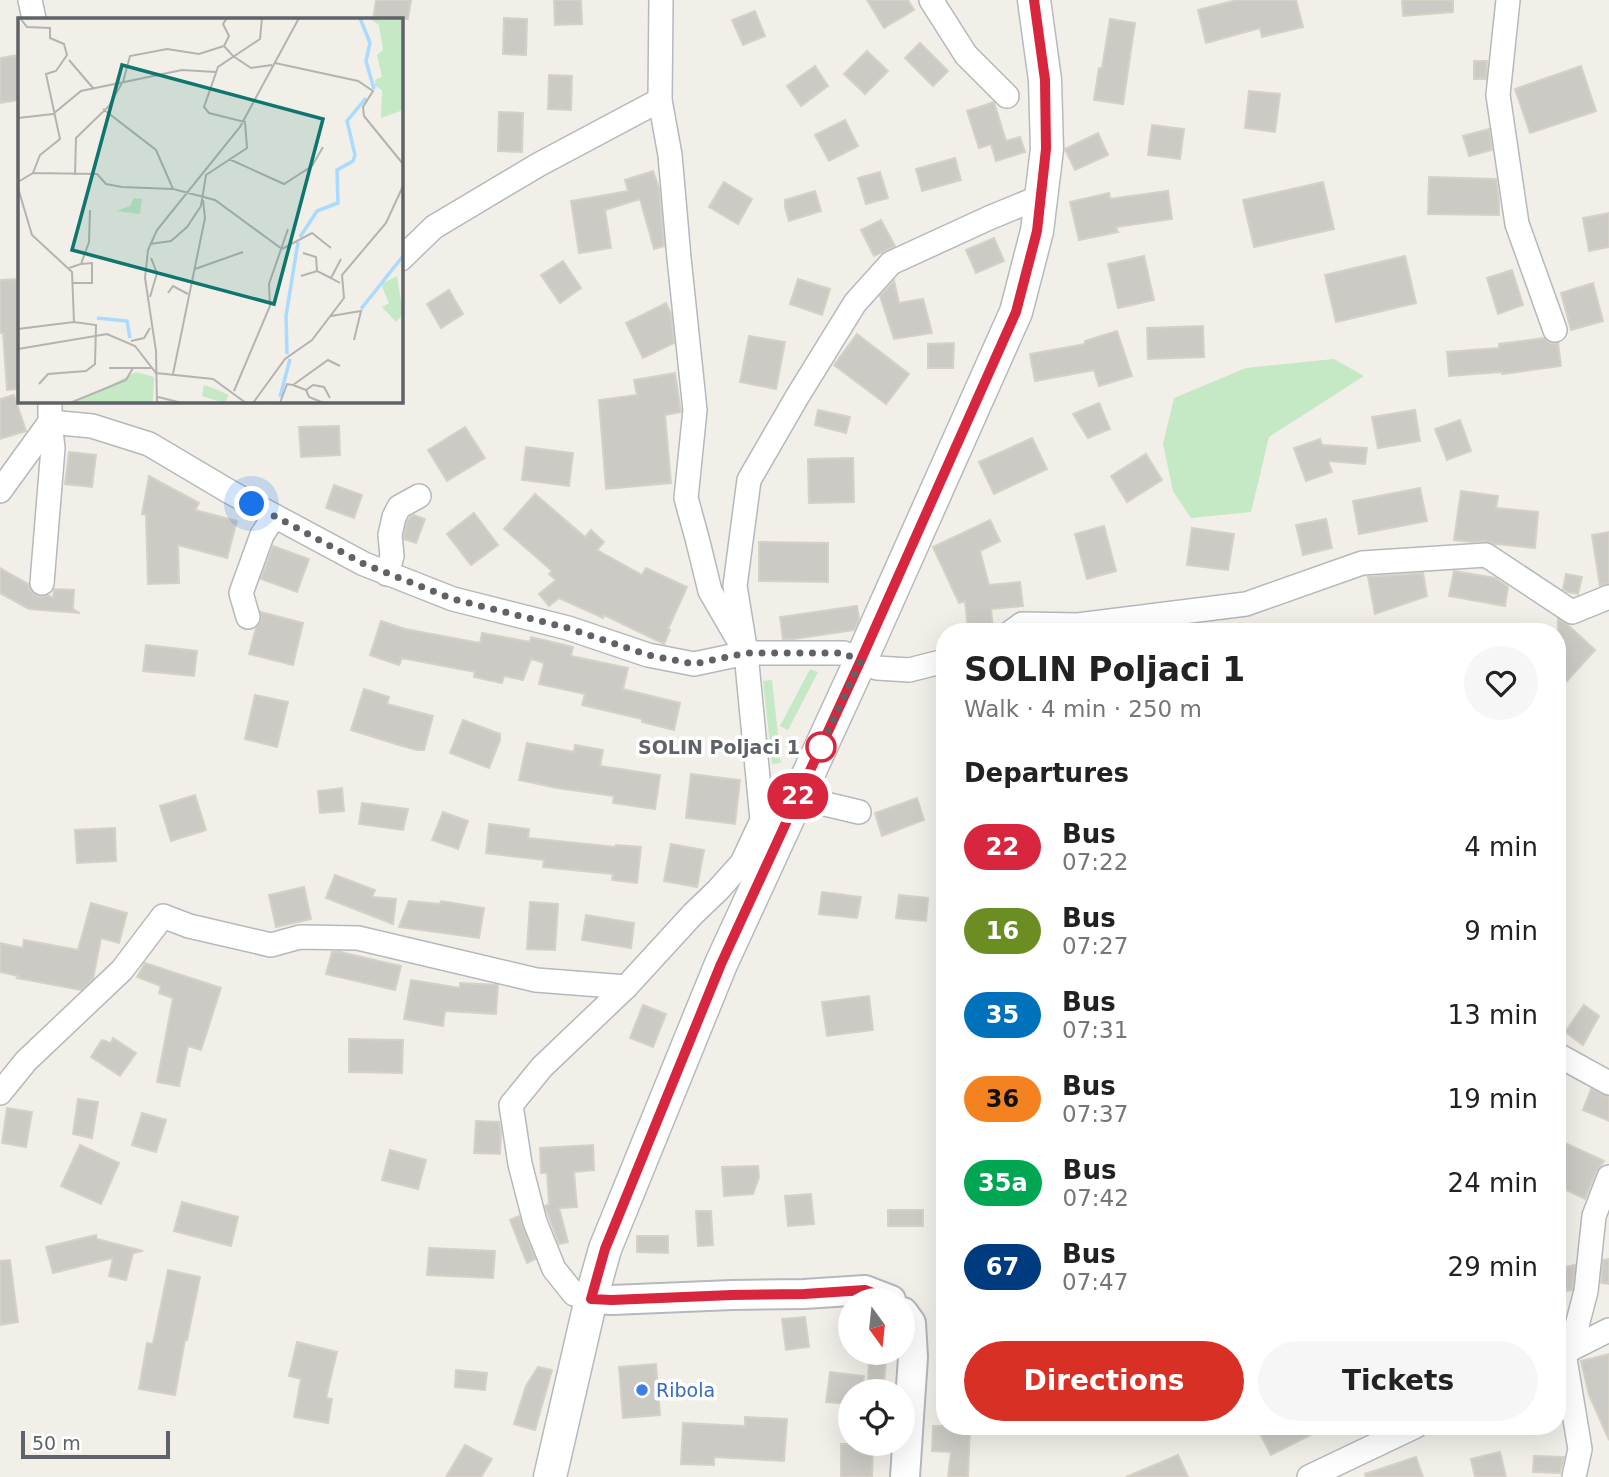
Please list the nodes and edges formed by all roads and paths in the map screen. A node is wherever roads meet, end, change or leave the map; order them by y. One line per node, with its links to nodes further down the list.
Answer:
1 (30, 0): 6 (street)
2 (661, 0): 8 (street)
3 (931, 0): 7 (street)
4 (1034, 0): 9 (main road)
5 (1508, 0): 11 (street)
6 (34, 18)
7 (1007, 96)
8 (660, 100): 10 (street); 21 (street)
9 (1040, 197): 21 (street); 22 (main road)
10 (402, 259)
11 (1555, 330)
12 (50, 411): 13 (street); 15 (street); 17 (street)
13 (0, 491)
14 (419, 496): 16 (street)
15 (274, 516): 16 (street); 19 (street)
16 (387, 573): 21 (street)
17 (42, 583)
18 (1609, 597): 20 (street)
19 (248, 617)
20 (1094, 623)
21 (746, 653): 22 (street); 26 (street)
22 (860, 662): 23 (street); 24 (main road)
23 (936, 663)
24 (795, 802): 25 (street); 32 (main road)
25 (859, 812)
26 (626, 986): 29 (street); 32 (street)
27 (1566, 1059): 28 (street)
28 (1609, 1083)
29 (0, 1093)
30 (1609, 1177): 34 (street)
31 (838, 1292): 32 (street)
32 (591, 1299): 39 (main road)
33 (1609, 1330): 35 (street)
34 (1566, 1347)
35 (1566, 1352)
36 (912, 1365): 40 (street)
37 (1566, 1365): 42 (street)
38 (1397, 1435): 41 (street)
39 (550, 1477)
40 (905, 1477)
41 (1309, 1477)
42 (1574, 1477)

